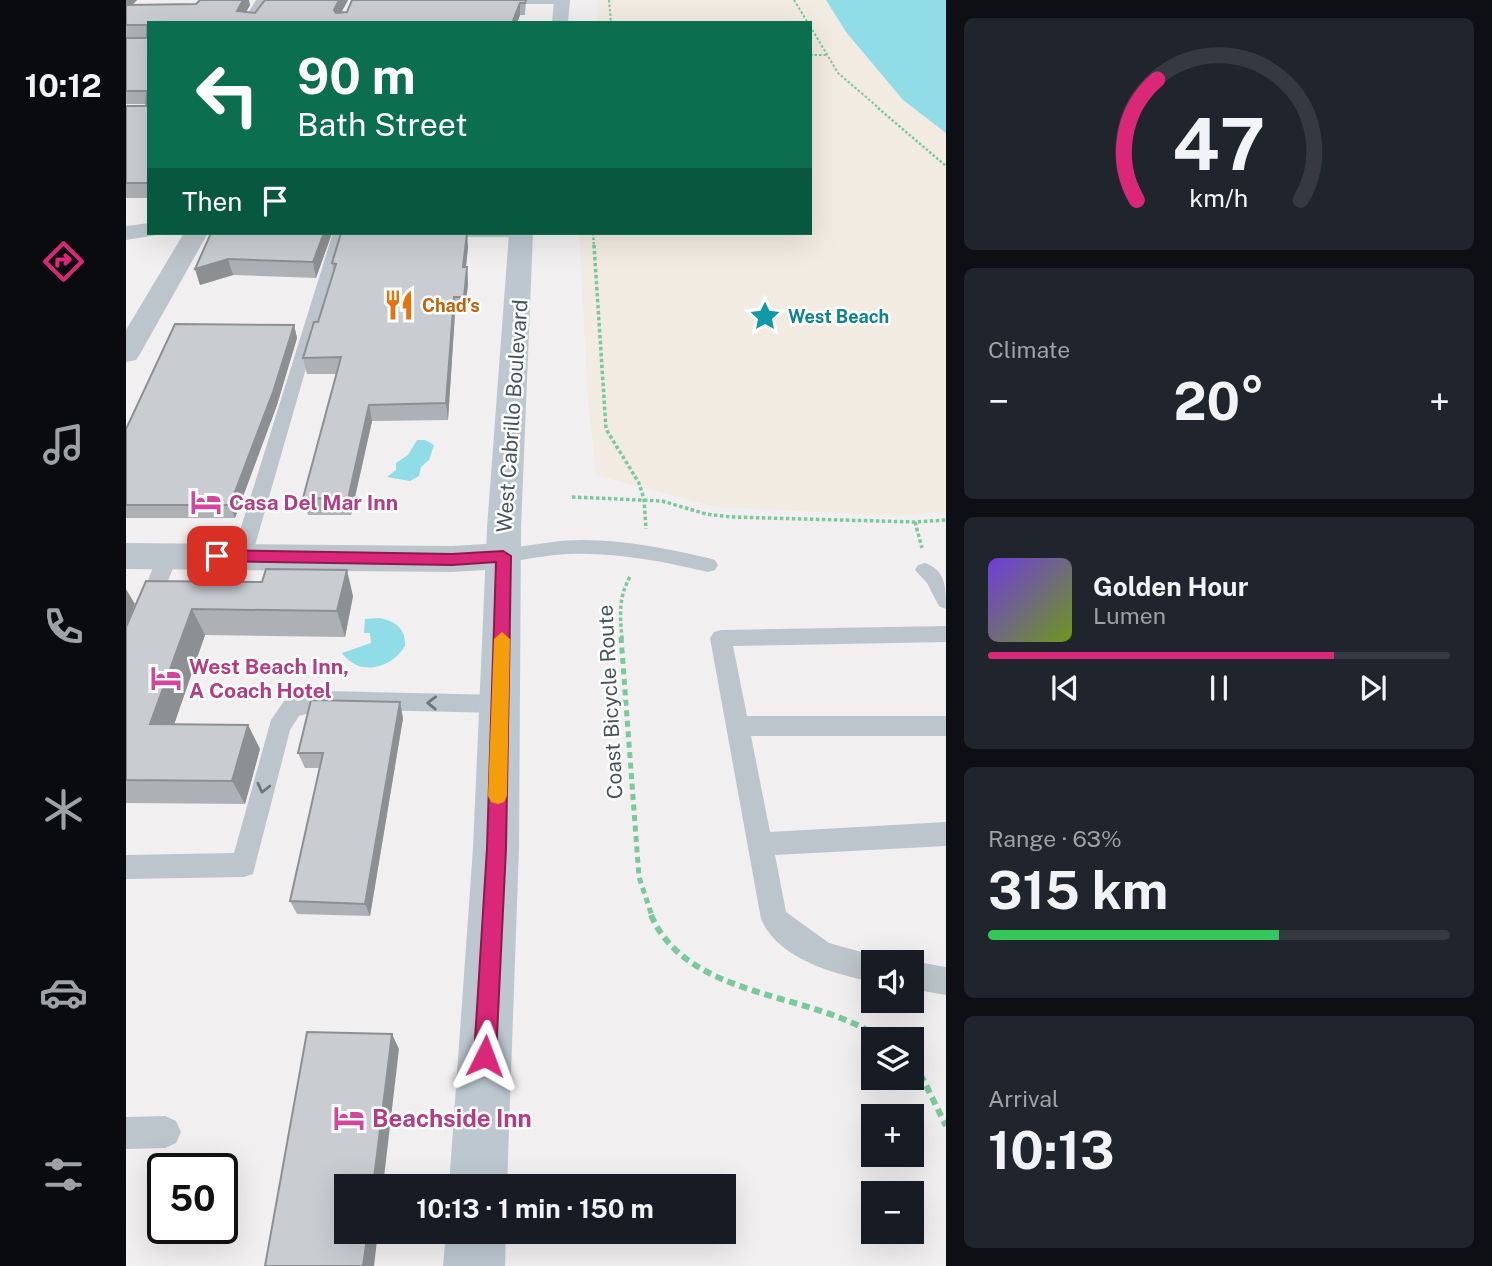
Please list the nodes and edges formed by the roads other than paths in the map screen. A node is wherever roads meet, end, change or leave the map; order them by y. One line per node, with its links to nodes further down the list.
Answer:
1 (263, 1): 4 (street)
2 (562, 1): 3 (lane); 5 (main road)
3 (523, 2)
4 (251, 21)
5 (559, 21)
6 (147, 230): 7 (street)
7 (126, 233)
8 (195, 235): 11 (street)
9 (338, 235): 14 (lane)
10 (521, 235): 15 (main road, West Cabrillo Boulevard)
11 (126, 354)
12 (126, 556): 13 (street)
13 (168, 556): 14 (street); 20 (lane)
14 (242, 556): 15 (street)
15 (503, 556): 16 (lane); 21 (main road, West Cabrillo Boulevard)
16 (708, 565)
17 (925, 570): 18 (lane)
18 (946, 601)
19 (946, 634): 22 (lane)
20 (126, 657)
21 (500, 704): 26 (lane, one-way to 26); 32 (main road, West Cabrillo Boulevard)
22 (737, 726): 23 (lane); 25 (lane)
23 (946, 726)
24 (946, 834): 25 (lane)
25 (759, 844): 27 (lane)
26 (126, 867)
27 (861, 966)
28 (924, 977): 29 (lane)
29 (946, 981)
30 (164, 1132): 31 (lane)
31 (126, 1133)
32 (479, 1174)
33 (475, 1244): 34 (main road)
34 (474, 1266)

